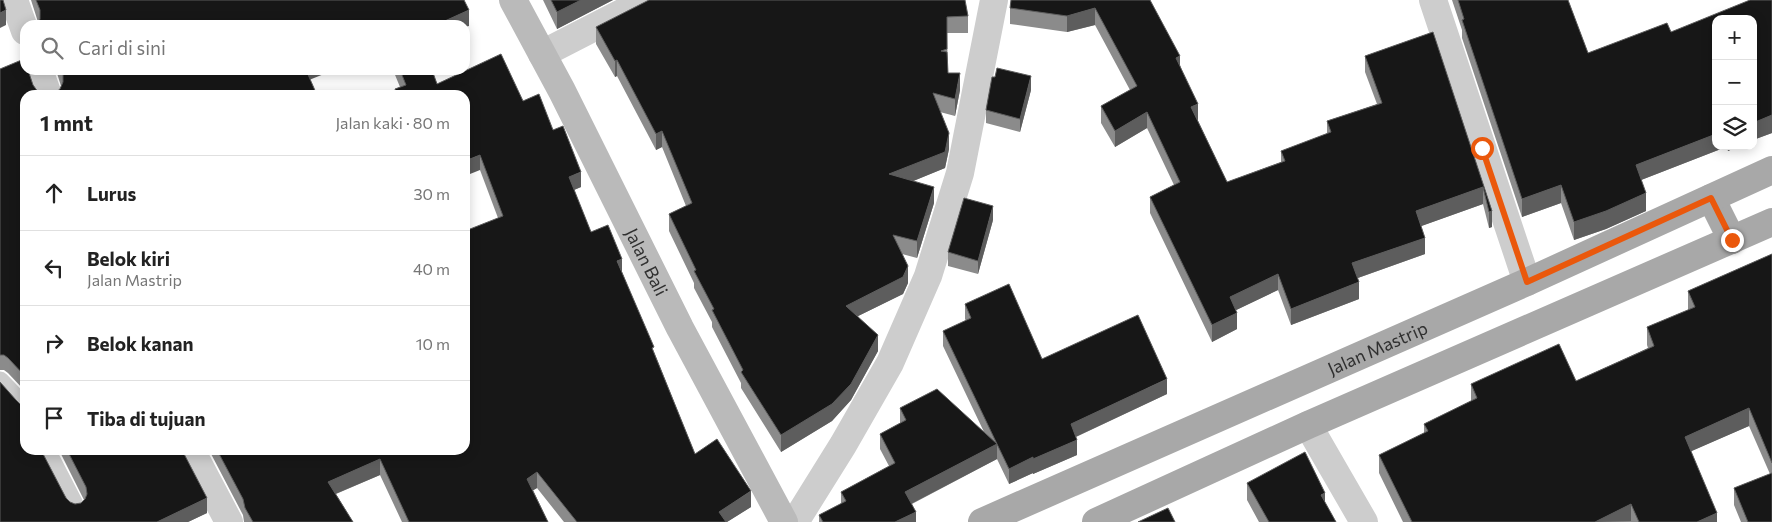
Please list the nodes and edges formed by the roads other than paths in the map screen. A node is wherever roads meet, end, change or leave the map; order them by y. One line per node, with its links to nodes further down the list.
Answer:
1 (14, 0): 6 (street)
2 (513, 0): 7 (main road, Jalan Bali)
3 (647, 0): 7 (street)
4 (994, 0): 23 (street)
5 (1433, 0): 14 (street)
6 (21, 20)
7 (542, 54): 22 (main road, Jalan Bali)
8 (41, 75): 9 (street)
9 (46, 90)
10 (1772, 170): 11 (main road, Jalan Mastrip)
11 (1711, 198): 13 (main road); 14 (main road, Jalan Mastrip)
12 (1772, 222): 13 (main road)
13 (1732, 240): 17 (main road)
14 (1527, 282): 24 (main road, Jalan Mastrip)
15 (0, 382): 16 (lane)
16 (20, 402)
17 (1308, 425): 25 (main road); 26 (street)
18 (49, 455): 20 (lane)
19 (194, 455): 21 (street)
20 (76, 508)
21 (229, 522)
22 (784, 522)
23 (794, 522)
24 (982, 522)
25 (1096, 522)
26 (1364, 522)

